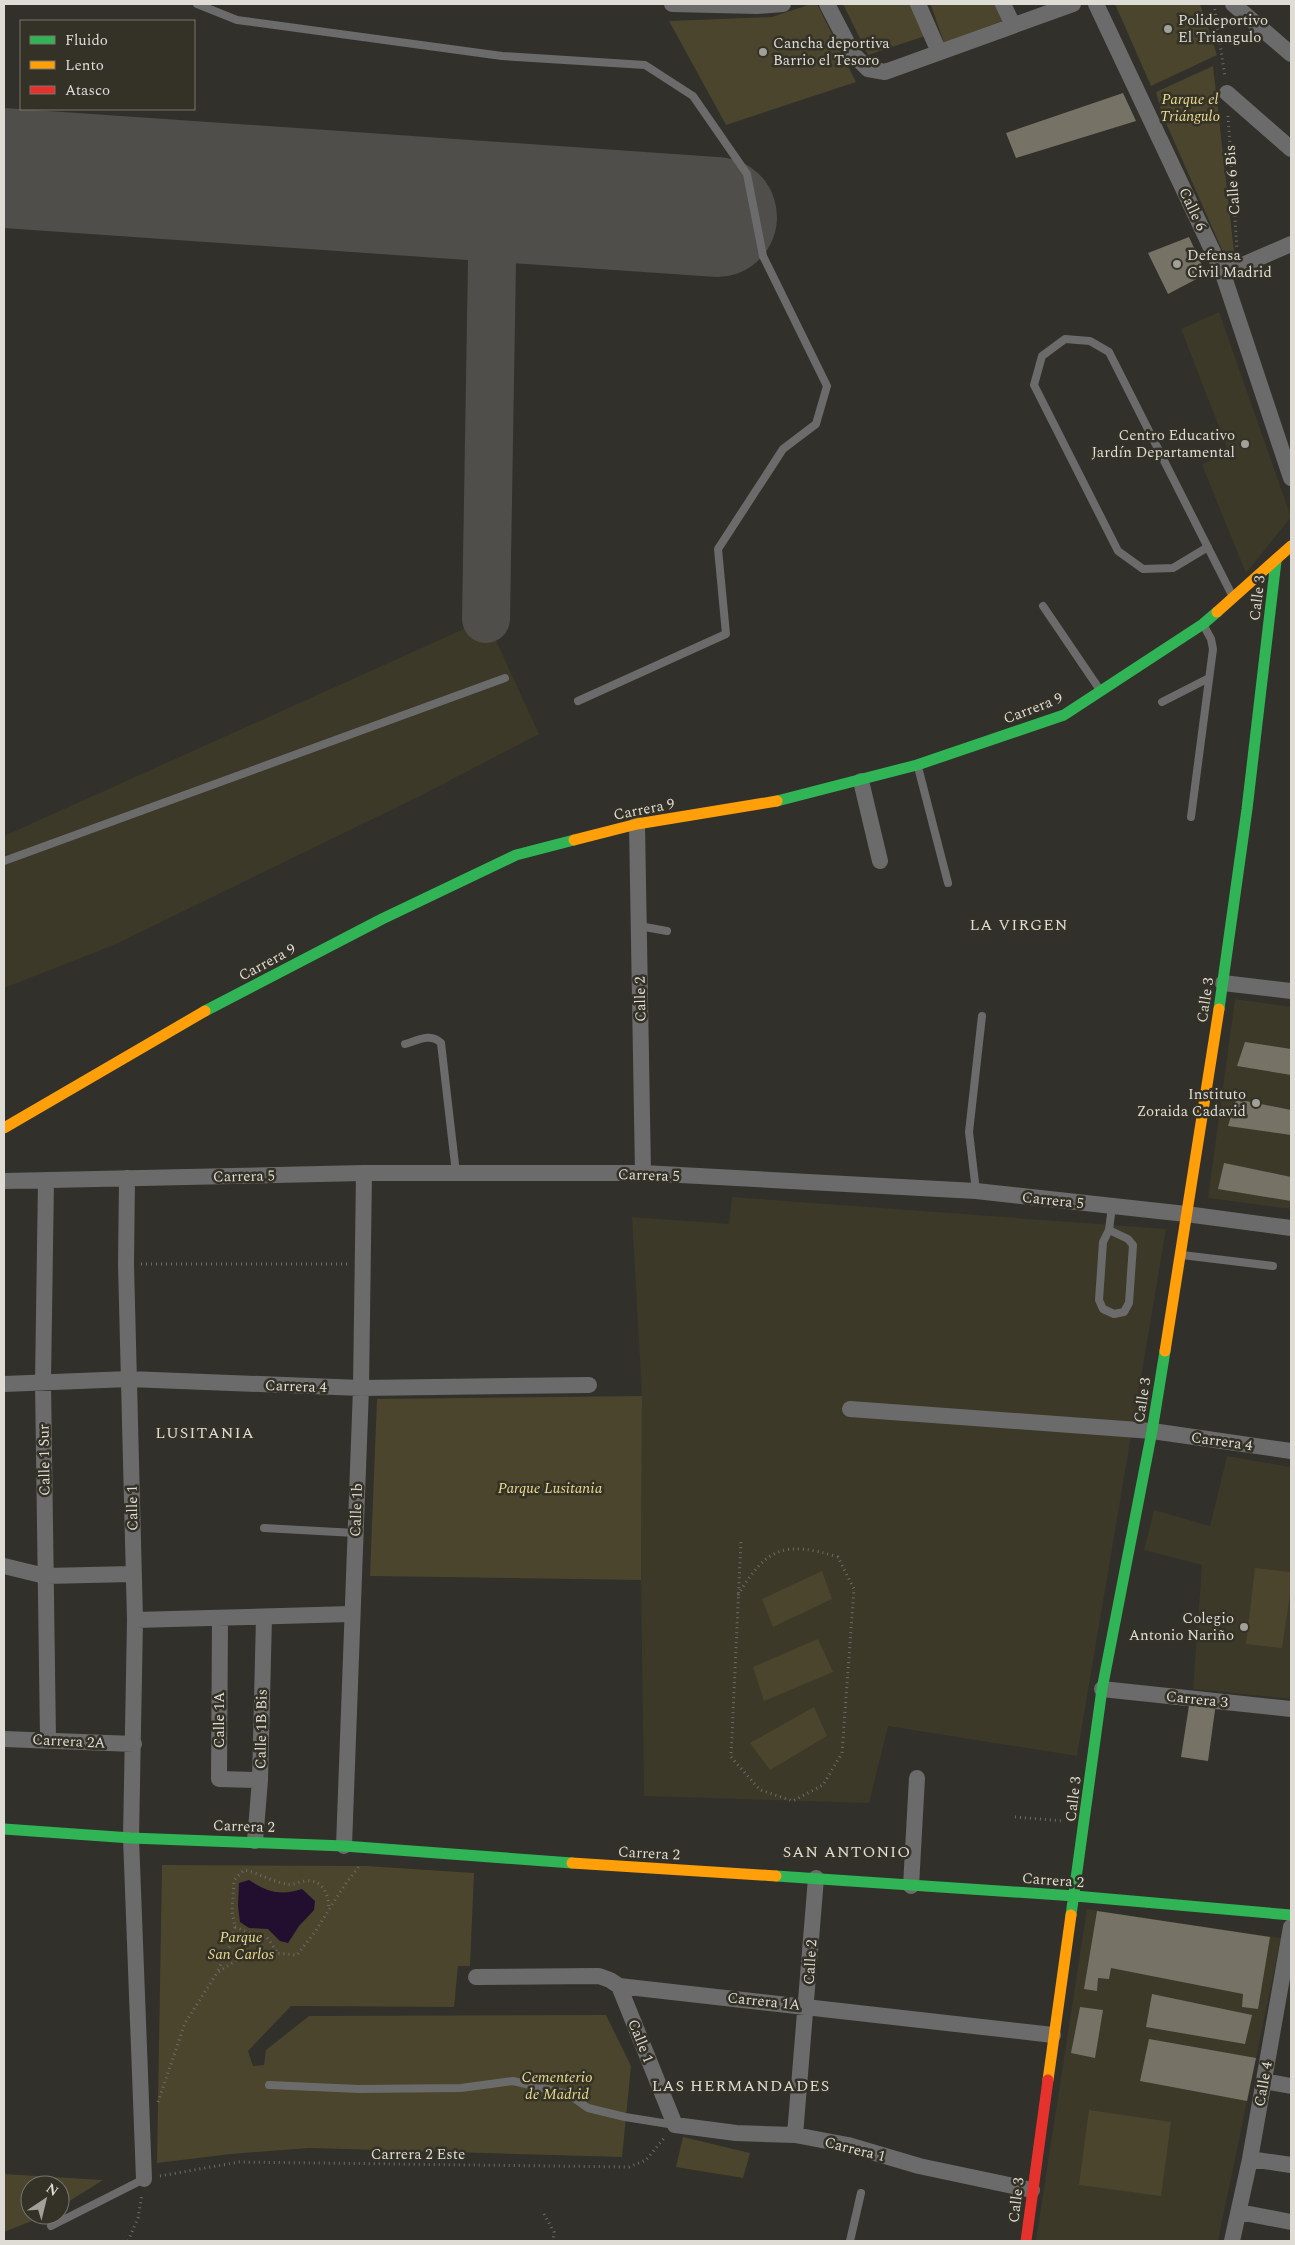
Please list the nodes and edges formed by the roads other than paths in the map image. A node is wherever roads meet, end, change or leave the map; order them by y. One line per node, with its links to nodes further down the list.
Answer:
1 (197, 4): 28 (lane)
2 (672, 4): 10 (street)
3 (783, 4): 10 (street)
4 (827, 4): 12 (street)
5 (918, 4): 12 (street)
6 (1003, 4): 11 (street)
7 (1074, 4): 11 (street)
8 (1096, 4): 17 (street, Calle 6)
9 (1233, 4): 13 (street)
10 (740, 5)
11 (1013, 25): 12 (street)
12 (939, 52)
13 (1291, 54)
14 (1227, 93): 15 (street)
15 (1291, 149)
16 (1291, 244): 17 (street)
17 (1230, 269): 18 (street, Calle 6)
18 (1291, 478)
19 (1291, 546): 21 (street, Carrera 9)
20 (1208, 547): 20 (lane); 22 (lane)
21 (1276, 561): 22 (street, Carrera 9); 39 (street, Calle 3)
22 (1233, 596): 24 (street, Carrera 9)
23 (1043, 606): 27 (lane)
24 (1202, 624): 26 (lane); 27 (street, Carrera 9)
25 (505, 678): 34 (lane)
26 (1209, 678): 29 (lane); 32 (lane)
27 (1101, 692): 30 (street, Carrera 9)
28 (578, 701)
29 (1162, 702)
30 (917, 765): 31 (street, Carrera 9); 36 (lane)
31 (861, 781): 33 (street, Carrera 9); 35 (street)
32 (1191, 817)
33 (637, 824): 37 (street, Calle 2); 43 (street, Carrera 9)
34 (4, 861)
35 (880, 861)
36 (948, 883)
37 (639, 926): 38 (lane); 44 (street, Calle 2)
38 (667, 931)
39 (1222, 983): 40 (street); 52 (street, Calle 3)
40 (1291, 991)
41 (982, 1016): 50 (lane)
42 (404, 1044): 46 (lane)
43 (4, 1128)
44 (643, 1173): 46 (street, Carrera 5); 50 (street, Carrera 5)
45 (364, 1174): 46 (street, Carrera 5); 47 (street, Carrera 5); 61 (street, Calle 1b)
46 (456, 1174)
47 (128, 1178): 48 (street, Carrera 5); 57 (street, Calle 1)
48 (46, 1180): 49 (street, Carrera 5); 58 (street, Calle 1 Sur)
49 (4, 1181)
50 (976, 1192): 51 (street, Carrera 5)
51 (1112, 1206): 52 (street, Carrera 5); 54 (lane)
52 (1186, 1214): 53 (street, Carrera 5); 55 (street, Calle 3)
53 (1291, 1228)
54 (1109, 1230): 54 (lane)
55 (1180, 1255): 56 (lane); 63 (street, Calle 3)
56 (1273, 1266)
57 (129, 1379): 58 (street, Carrera 4); 61 (street, Carrera 4); 68 (street, Calle 1)
58 (43, 1382): 59 (street, Carrera 4); 69 (street, Calle 1 Sur)
59 (4, 1384)
60 (589, 1386): 61 (street, Carrera 4)
61 (361, 1388): 66 (street, Calle 1b)
62 (850, 1409): 63 (street, Carrera 4)
63 (1152, 1431): 64 (street, Carrera 4); 74 (street, Calle 3)
64 (1291, 1451)
65 (264, 1528): 66 (lane)
66 (354, 1533): 70 (street, Calle 1b)
67 (4, 1566): 69 (street)
68 (133, 1574): 69 (street); 73 (street, Calle 1)
69 (45, 1576): 77 (street, Calle 1 Sur)
70 (351, 1614): 71 (street); 84 (street, Calle 1b)
71 (264, 1617): 72 (street); 80 (street, Calle 1B Bis)
72 (220, 1619): 73 (street); 80 (street, Calle 1A)
73 (135, 1620): 78 (street, Calle 1)
74 (1102, 1689): 75 (street, Carrera 3); 87 (street, Calle 3)
75 (1291, 1709)
76 (4, 1739): 77 (street, Carrera 2A)
77 (48, 1739): 78 (street, Carrera 2A)
78 (134, 1744): 82 (street, Calle 1)
79 (918, 1778): 86 (street)
80 (260, 1780): 83 (street, Calle 1B Bis)
81 (4, 1829): 82 (street, Carrera 2)
82 (132, 1838): 83 (street, Carrera 2); 101 (street, Calle 1)
83 (255, 1841): 84 (street, Carrera 2)
84 (344, 1846): 85 (street, Carrera 2)
85 (816, 1878): 86 (street, Carrera 2); 92 (street, Calle 2)
86 (911, 1886): 87 (street, Carrera 2)
87 (1075, 1896): 88 (street, Carrera 2); 93 (street, Calle 3)
88 (1291, 1915)
89 (1291, 1927): 94 (street, Calle 4)
90 (476, 1977): 91 (street, Carrera 1A)
91 (619, 1986): 92 (street, Carrera 1A); 97 (street, Calle 1)
92 (807, 2006): 93 (street, Carrera 1A); 98 (street, Calle 2)
93 (1053, 2035): 102 (street, Calle 3)
94 (1264, 2081): 96 (street); 99 (street, Calle 4)
95 (269, 2085): 97 (lane)
96 (1291, 2086)
97 (675, 2125): 98 (street, Carrera 1)
98 (795, 2135): 102 (street, Carrera 1)
99 (1250, 2159): 100 (street); 104 (street, Calle 4)
100 (1291, 2165)
101 (144, 2179): 106 (lane)
102 (1032, 2190): 108 (street, Calle 3)
103 (862, 2193): 107 (lane)
104 (1239, 2212): 105 (street); 109 (street, Calle 4)
105 (1291, 2222)
106 (51, 2226)
107 (850, 2241)
108 (1026, 2241)
109 (1232, 2241)

